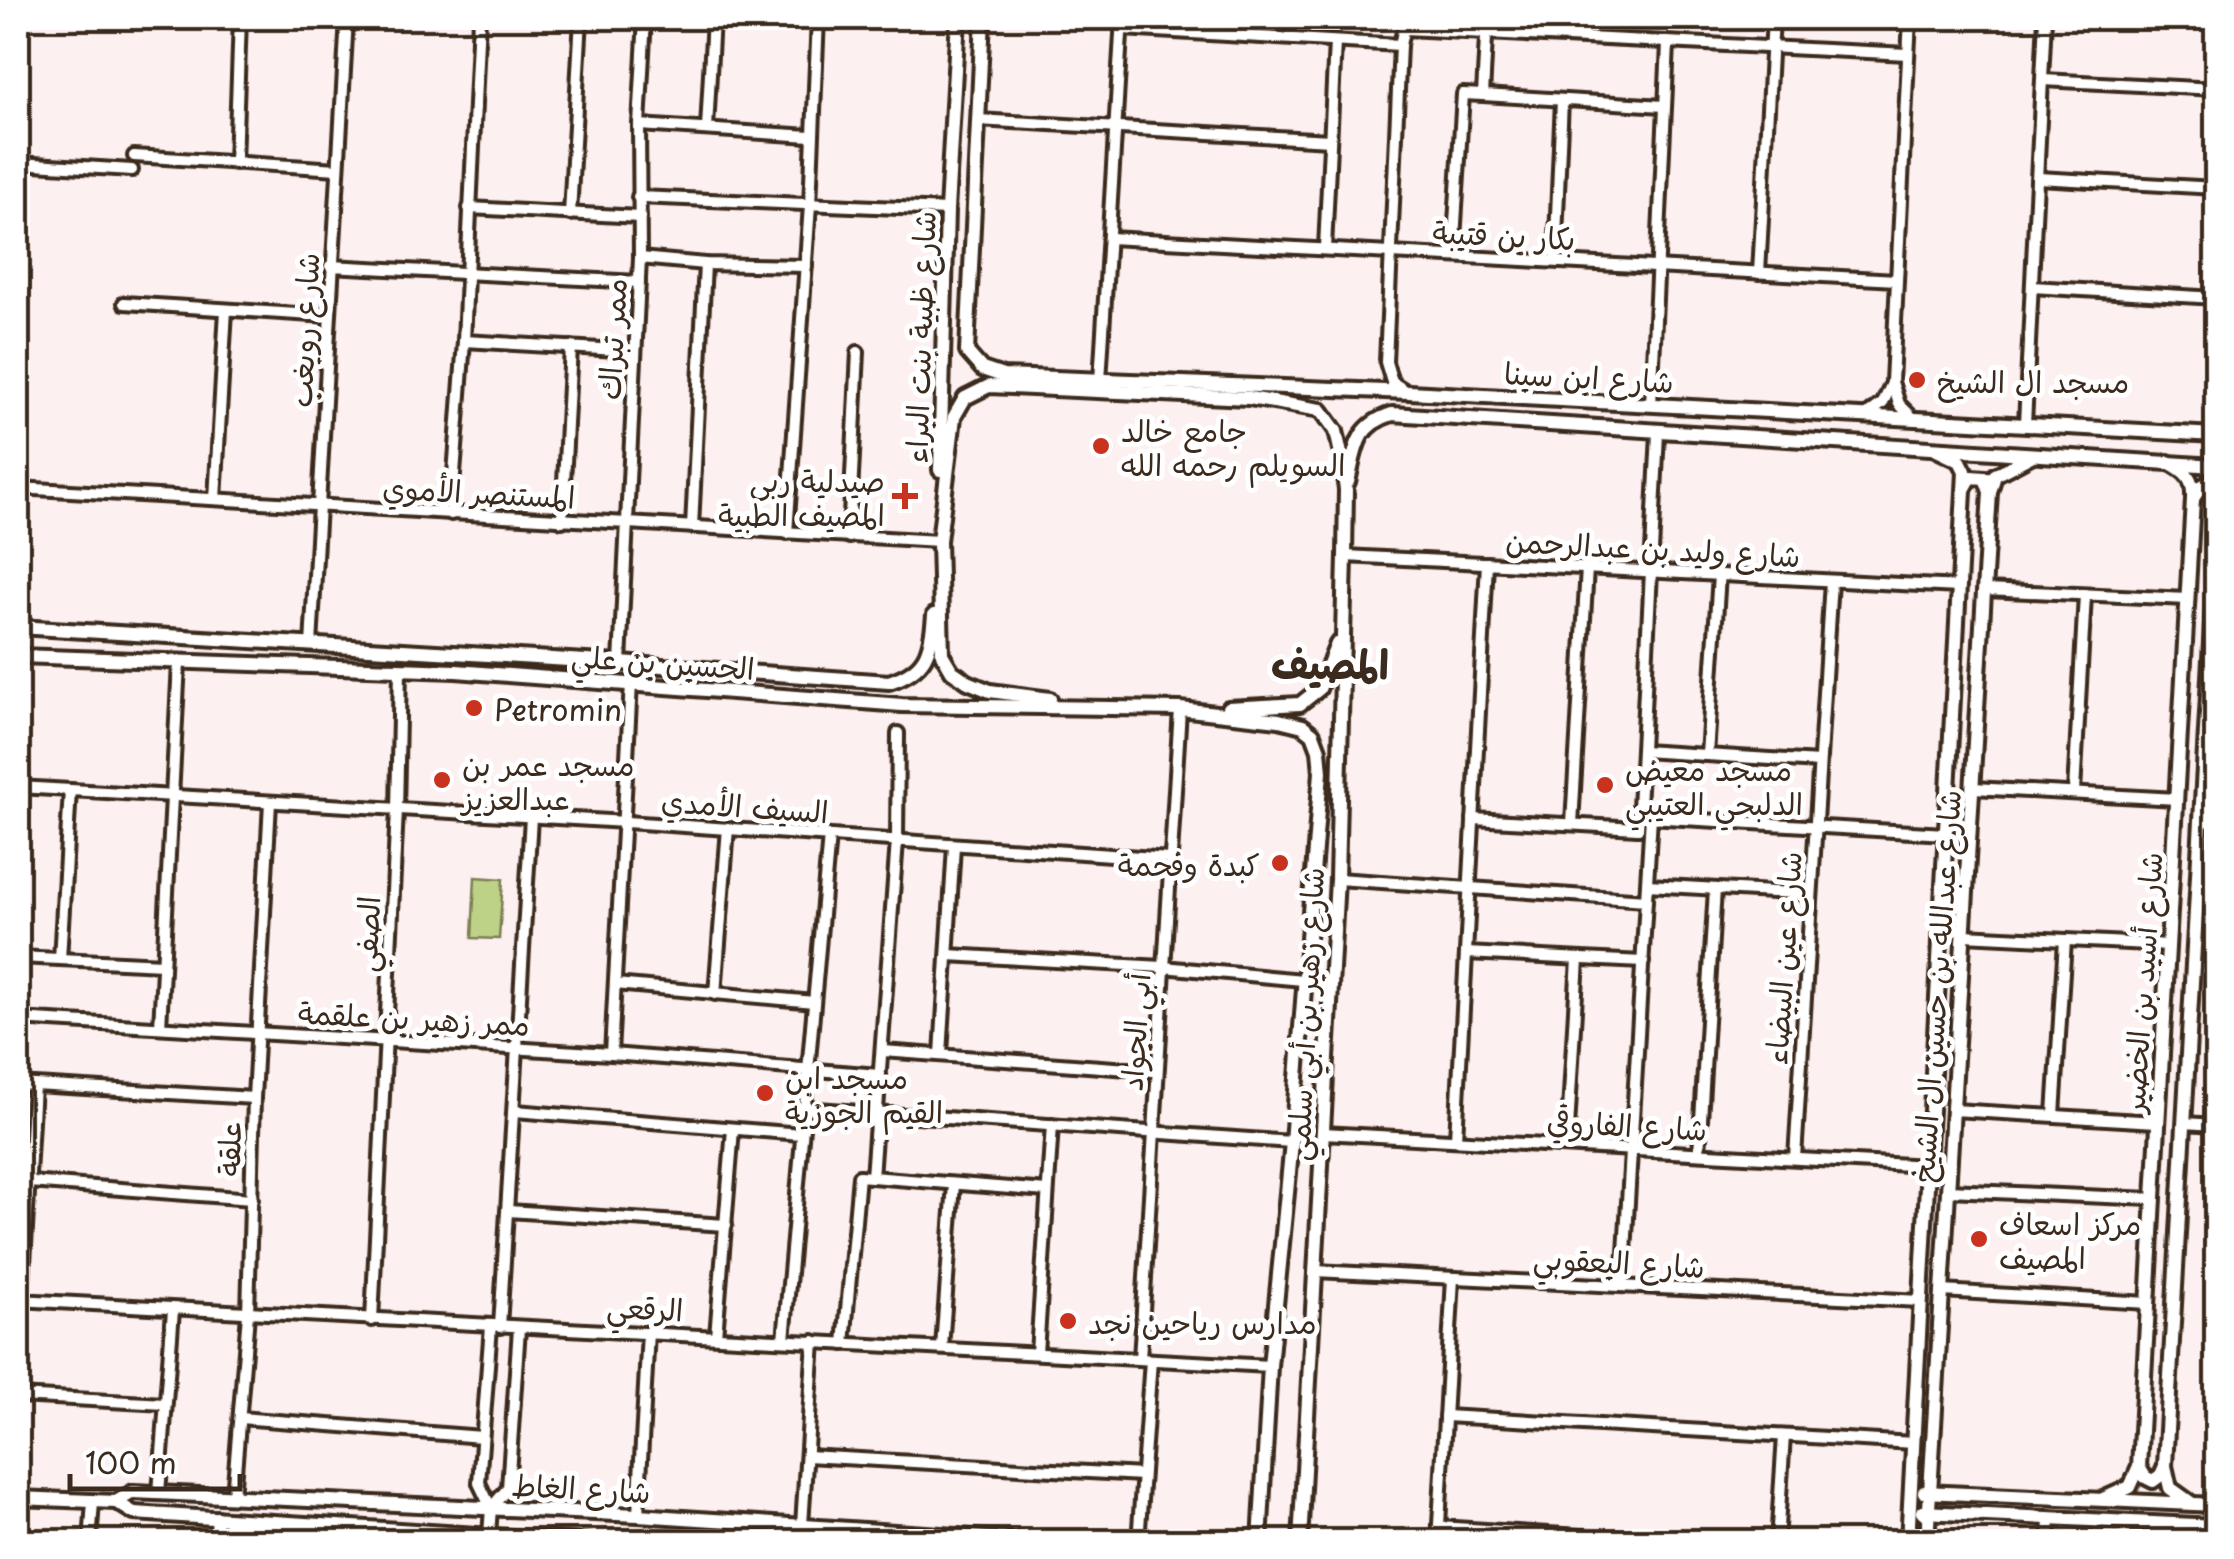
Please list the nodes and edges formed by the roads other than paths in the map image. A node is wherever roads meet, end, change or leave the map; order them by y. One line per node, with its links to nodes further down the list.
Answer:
1 (240, 18): 37 (street)
2 (347, 18): 39 (street, شارع رويغب)
3 (479, 18): 45 (street)
4 (581, 18): 47 (street)
5 (646, 18): 31 (street, ممر تبراك)
6 (713, 18): 32 (street)
7 (818, 18): 34 (street)
8 (958, 18): 46 (street, شارع ظبية بنت البراء)
9 (983, 18): 30 (street, شارع ظبية بنت البراء)
10 (1487, 18): 19 (street)
11 (1772, 18): 23 (street)
12 (1910, 18): 24 (street)
13 (2046, 18): 25 (street)
14 (2138, 18): 15 (street)
15 (2149, 18): 16 (street)
16 (2216, 22)
17 (1122, 23): 20 (street); 33 (street)
18 (1405, 23): 19 (street); 21 (street)
19 (1486, 34): 22 (street); 27 (street)
20 (1335, 42): 21 (street); 35 (street)
21 (1400, 44): 51 (street)
22 (1668, 44): 23 (street); 29 (street)
23 (1771, 48): 24 (street); 59 (street)
24 (1908, 54): 61 (street)
25 (2043, 80): 26 (street); 41 (street)
26 (2216, 89)
27 (1483, 95): 28 (street); 52 (street)
28 (1562, 100): 29 (street); 54 (street)
29 (1664, 106): 58 (street)
30 (978, 120): 33 (street); 72 (street, شارع ظبية بنت البراء)
31 (639, 125): 32 (street); 43 (street, ممر تبراك)
32 (706, 129): 34 (street)
33 (1116, 129): 35 (street); 49 (street)
34 (811, 136): 44 (street)
35 (1330, 140): 50 (street)
36 (134, 156): 37 (street)
37 (235, 162): 39 (street)
38 (18, 163): 40 (street)
39 (338, 169): 56 (street, شارع رويغب)
40 (132, 170)
41 (2038, 178): 42 (street); 63 (street)
42 (2216, 188)
43 (638, 197): 44 (street); 48 (street, ممر تبراك)
44 (810, 205): 46 (street); 57 (street)
45 (469, 208): 47 (street); 60 (street)
46 (947, 210): 102 (street, شارع ظبية بنت البراء)
47 (570, 214): 48 (street)
48 (640, 218): 53 (street, ممر تبراك)
49 (1110, 238): 50 (street, بكار بن قتيبة); 73 (street)
50 (1325, 248): 51 (street, بكار بن قتيبة)
51 (1390, 253): 52 (street, بكار بن قتيبة); 75 (street)
52 (1453, 256): 54 (street, بكار بن قتيبة)
53 (640, 258): 55 (street); 62 (street, ممر تبراك)
54 (1555, 261): 58 (street, بكار بن قتيبة)
55 (706, 264): 57 (street); 99 (street)
56 (330, 266): 60 (street); 67 (street, شارع رويغب)
57 (806, 266): 100 (street)
58 (1656, 267): 59 (street, بكار بن قتيبة); 77 (street)
59 (1759, 273): 61 (street, بكار بن قتيبة)
60 (466, 274): 62 (street); 68 (street)
61 (1896, 280): 74 (street)
62 (639, 282): 70 (street, ممر تبراك)
63 (2032, 287): 64 (street); 80 (street)
64 (2216, 298)
65 (124, 303): 66 (street)
66 (226, 310): 67 (street); 93 (street)
67 (328, 316): 95 (street, شارع رويغب)
68 (464, 341): 69 (street); 96 (street)
69 (571, 347): 70 (street); 97 (street)
70 (635, 351): 98 (street, ممر تبراك)
71 (858, 352): 101 (street)
72 (967, 352): 73 (street, شارع ابن سينا)
73 (1100, 381): 75 (street, شارع ابن سينا)
74 (1892, 382): 78 (street); 79 (street)
75 (1409, 392): 76 (street, شارع ابن سينا)
76 (1597, 402): 77 (street, شارع ابن سينا); 81 (street)
77 (1650, 404): 78 (street, شارع ابن سينا)
78 (1864, 416): 79 (street, شارع ابن سينا)
79 (1912, 418): 80 (street, شارع ابن سينا)
80 (2025, 424): 83 (street, شارع ابن سينا)
81 (1597, 429): 82 (street, شارع ابن سينا); 90 (street, شارع ابن سينا)
82 (1658, 433): 84 (street, شارع ابن سينا); 107 (street)
83 (2216, 435)
84 (1937, 450): 85 (street, شارع ابن سينا); 89 (street)
85 (2031, 456): 86 (street, شارع ابن سينا); 91 (street)
86 (2168, 462): 87 (street, شارع ابن سينا); 94 (street)
87 (2216, 466)
88 (18, 488): 93 (street, المستنصر الأموي)
89 (1964, 489): 91 (street); 110 (street, شارع عبدالله بن حسين ال الشيخ)
90 (1346, 490): 102 (street); 104 (street, شارع زهير بن أبي سلمي)
91 (1990, 492): 111 (street, شارع عبدالله بن حسين ال الشيخ)
92 (2216, 492): 94 (street)
93 (214, 499): 95 (street, المستنصر الأموي)
94 (2193, 500): 113 (street, شارع أسيد بن الخضير)
95 (320, 507): 96 (street, المستنصر الأموي); 116 (street, شارع رويغب)
96 (452, 514): 97 (street, المستنصر الأموي)
97 (562, 521): 98 (street, المستنصر الأموي)
98 (627, 524): 99 (street, المستنصر الأموي); 120 (street, ممر تبراك)
99 (692, 527): 100 (street, المستنصر الأموي)
100 (787, 534): 101 (street, المستنصر الأموي)
101 (849, 537): 102 (street, المستنصر الأموي)
102 (938, 542): 118 (street, شارع ظبية بنت البراء); 124 (street)
103 (2216, 552): 123 (street, شارع أسيد بن الخضير)
104 (1345, 556): 105 (street, شارع وليد بن عبدالرحمن); 115 (street, شارع زهير بن أبي سلمي)
105 (1487, 563): 106 (street, شارع وليد بن عبدالرحمن); 141 (street)
106 (1586, 568): 107 (street, شارع وليد بن عبدالرحمن); 144 (street)
107 (1652, 572): 108 (street, شارع وليد بن عبدالرحمن); 128 (street)
108 (1719, 575): 109 (street, شارع وليد بن عبدالرحمن); 129 (street)
109 (1831, 581): 110 (street, شارع وليد بن عبدالرحمن); 130 (street, شارع عين البيضاء)
110 (1959, 587): 148 (street, شارع عبدالله بن حسين ال الشيخ)
111 (1984, 590): 112 (street); 132 (street, شارع عبدالله بن حسين ال الشيخ)
112 (2085, 595): 113 (street); 134 (street)
113 (2188, 600): 136 (street, شارع أسيد بن الخضير)
114 (18, 628): 116 (street, الحسين بن علي)
115 (1341, 633): 125 (street); 153 (street, شارع زهير بن أبي سلمي)
116 (311, 645): 120 (street, الحسين بن علي)
117 (18, 656): 119 (street, الحسين بن علي)
118 (926, 657): 120 (street, الحسين بن علي)
119 (179, 663): 121 (street, الحسين بن علي); 135 (street)
120 (620, 663)
121 (400, 670): 122 (street, الحسين بن علي); 138 (street, الصفي)
122 (631, 684): 124 (street, الحسين بن علي); 142 (street)
123 (2212, 702): 143 (street, شارع أسيد بن الخضير)
124 (1100, 706): 125 (street, الحسين بن علي)
125 (1180, 709): 126 (street, الحسين بن علي); 152 (street, أبي الجواد)
126 (1303, 726): 170 (street, شارع زهير بن أبي سلمي)
127 (898, 733): 150 (street)
128 (1642, 751): 129 (street); 147 (street)
129 (1707, 755): 130 (street)
130 (1820, 762): 145 (street, شارع عين البيضاء)
131 (18, 787): 133 (street, السيف الأمدي)
132 (1973, 788): 134 (street); 159 (street, شارع عبدالله بن حسين ال الشيخ)
133 (70, 790): 135 (street, السيف الأمدي); 165 (street)
134 (2074, 792): 136 (street)
135 (172, 796): 137 (street, السيف الأمدي); 168 (street)
136 (2177, 799): 161 (street, شارع أسيد بن الخضير)
137 (270, 802): 138 (street, السيف الأمدي); 176 (street, علقة)
138 (397, 810): 140 (street, السيف الأمدي); 177 (street, الصفي)
139 (1651, 816): 145 (street); 147 (street); 154 (street)
140 (532, 817): 142 (street, السيف الأمدي); 178 (street)
141 (1474, 819): 144 (street); 155 (street)
142 (626, 822): 146 (street, السيف الأمدي); 171 (street)
143 (2210, 822): 194 (street, شارع أسيد بن الخضير)
144 (1572, 824): 147 (street)
145 (1815, 826): 148 (street); 157 (street, شارع عين البيضاء)
146 (728, 828): 149 (street, السيف الأمدي); 172 (street)
147 (1638, 828)
148 (1946, 834): 207 (street, شارع عبدالله بن حسين ال الشيخ)
149 (829, 836): 150 (street, السيف الأمدي); 173 (street)
150 (897, 840): 151 (street, السيف الأمدي); 179 (street)
151 (954, 846): 152 (street, السيف الأمدي); 163 (street)
152 (1170, 859): 169 (street, أبي الجواد)
153 (1337, 879): 155 (street); 199 (street, شارع زهير بن أبي سلمي)
154 (1647, 885): 156 (street); 158 (street)
155 (1470, 888): 158 (street); 162 (street)
156 (1715, 889): 157 (street); 205 (street)
157 (1811, 894): 206 (street, شارع عين البيضاء)
158 (1646, 900): 167 (street)
159 (1964, 934): 160 (street); 189 (street, شارع عبدالله بن حسين ال الشيخ)
160 (2066, 940): 161 (street); 192 (street)
161 (2170, 945): 193 (street, شارع أسيد بن الخضير)
162 (1466, 953): 166 (street); 201 (street)
163 (948, 955): 169 (street); 181 (street)
164 (18, 956): 165 (street)
165 (60, 959): 168 (street)
166 (1578, 959): 167 (street); 203 (street)
167 (1643, 962): 204 (street)
168 (162, 964): 175 (street)
169 (1163, 967): 170 (street); 183 (street, أبي الجواد)
170 (1302, 980): 202 (street, شارع زهير بن أبي سلمي)
171 (615, 984): 172 (street); 180 (street)
172 (715, 994): 173 (street)
173 (814, 1002): 182 (street)
174 (18, 1019): 175 (street, ممر زهير بن علقمة)
175 (160, 1027): 176 (street, ممر زهير بن علقمة)
176 (258, 1032): 177 (street, ممر زهير بن علقمة); 187 (street, علقة)
177 (386, 1040): 178 (street, ممر زهير بن علقمة); 226 (street, الصفي)
178 (517, 1048): 180 (street, ممر زهير بن علقمة); 190 (street)
179 (883, 1051): 181 (street); 184 (street)
180 (611, 1054): 182 (street, ممر زهير بن علقمة)
181 (942, 1054): 183 (street)
182 (807, 1069): 184 (street, ممر زهير بن علقمة); 188 (street)
183 (1156, 1071): 198 (street, أبي الجواد)
184 (880, 1075): 191 (street)
185 (18, 1084): 186 (street)
186 (34, 1085): 187 (street); 209 (street)
187 (254, 1098): 213 (street, علقة)
188 (803, 1108): 191 (street); 200 (street)
189 (1953, 1110): 192 (street); 211 (street, شارع عبدالله بن حسين ال الشيخ)
190 (515, 1112): 197 (street); 215 (street)
191 (877, 1115): 195 (street); 208 (street)
192 (2054, 1115): 193 (street)
193 (2157, 1122): 214 (street, شارع أسيد بن الخضير)
194 (2184, 1123): 196 (street); 246 (street, شارع أسيد بن الخضير)
195 (1052, 1125): 198 (street); 212 (street)
196 (2216, 1125)
197 (733, 1128): 200 (street); 216 (street)
198 (1153, 1132): 202 (street); 236 (street, أبي الجواد)
199 (1323, 1132): 201 (street, شارع الفاروقي); 217 (street, شارع زهير بن أبي سلمي)
200 (801, 1134): 231 (street)
201 (1456, 1139): 203 (street, شارع الفاروقي)
202 (1292, 1142): 237 (street, شارع زهير بن أبي سلمي)
203 (1568, 1146): 204 (street, شارع الفاروقي)
204 (1633, 1149): 205 (street, شارع الفاروقي); 219 (street)
205 (1699, 1153): 206 (street, شارع الفاروقي)
206 (1795, 1158): 207 (street, شارع الفاروقي)
207 (1928, 1166): 222 (street, شارع عبدالله بن حسين ال الشيخ)
208 (865, 1177): 210 (street); 233 (street)
209 (29, 1182): 213 (street); 221 (street)
210 (954, 1184): 212 (street); 234 (street)
211 (1948, 1190): 214 (street); 220 (street, شارع عبدالله بن حسين ال الشيخ)
212 (1048, 1191): 235 (street)
213 (252, 1199): 225 (street, علقة)
214 (2152, 1199): 223 (street, شارع أسيد بن الخضير)
215 (508, 1211): 216 (street); 227 (street)
216 (726, 1224): 230 (street)
217 (1315, 1271): 218 (street, شارع اليعقوبي); 275 (street, شارع زهير بن أبي سلمي)
218 (1453, 1278): 219 (street, شارع اليعقوبي); 240 (street)
219 (1623, 1286): 222 (street, شارع اليعقوبي)
220 (1942, 1291): 223 (street); 250 (street, شارع عبدالله بن حسين ال الشيخ)
221 (20, 1300): 224 (street, الرقعي)
222 (1921, 1302): 244 (street, شارع عبدالله بن حسين ال الشيخ)
223 (2148, 1303): 247 (street, شارع أسيد بن الخضير)
224 (173, 1310): 225 (street, الرقعي); 239 (street)
225 (248, 1314): 226 (street, الرقعي); 241 (street, علقة)
226 (372, 1320): 227 (street, الرقعي)
227 (496, 1326): 228 (street, الرقعي); 243 (street)
228 (519, 1328): 229 (street, الرقعي); 259 (street)
229 (648, 1332): 230 (street, الرقعي); 262 (street)
230 (716, 1336): 231 (street, الرقعي)
231 (784, 1340): 232 (street, الرقعي)
232 (814, 1342): 233 (street, الرقعي); 245 (street)
233 (844, 1344): 234 (street, الرقعي)
234 (942, 1348): 235 (street, الرقعي)
235 (1037, 1353): 236 (street, الرقعي)
236 (1145, 1360): 237 (street, الرقعي); 248 (street, أبي الجواد)
237 (1270, 1366): 274 (street, شارع زهير بن أبي سلمي)
238 (18, 1396): 239 (street)
239 (165, 1404): 251 (street)
240 (1445, 1416): 242 (street); 267 (street)
241 (240, 1418): 243 (street); 252 (street, علقة)
242 (1784, 1436): 244 (street); 278 (street)
243 (482, 1437): 259 (street)
244 (1914, 1443): 249 (street, شارع عبدالله بن حسين ال الشيخ)
245 (807, 1456): 248 (street); 265 (street)
246 (2165, 1466): 247 (street); 257 (street)
247 (2139, 1467): 254 (street)
248 (1142, 1475): 273 (street, أبي الجواد)
249 (1911, 1492): 250 (street); 260 (street, شارع عبدالله بن حسين ال الشيخ)
250 (1929, 1492): 254 (street); 261 (street, شارع عبدالله بن حسين ال الشيخ)
251 (159, 1493): 252 (street, شارع الغاط); 256 (street, شارع الغاط)
252 (233, 1496): 259 (street, شارع الغاط)
253 (18, 1498): 255 (street, شارع الغاط)
254 (2103, 1499): 257 (street)
255 (93, 1502): 256 (street, شارع الغاط); 269 (street)
256 (116, 1502): 263 (street, شارع الغاط)
257 (2191, 1503): 258 (street)
258 (2216, 1505)
259 (491, 1508): 262 (street, شارع الغاط); 268 (street)
260 (1910, 1512): 261 (street); 279 (street, شارع عبدالله بن حسين ال الشيخ)
261 (1928, 1512): 264 (street); 280 (street, شارع عبدالله بن حسين ال الشيخ)
262 (638, 1515): 265 (street, شارع الغاط)
263 (217, 1517): 268 (street, شارع الغاط); 270 (street)
264 (2050, 1518): 266 (street); 281 (street)
265 (802, 1525): 272 (street, شارع الغاط)
266 (2216, 1526)
267 (1439, 1527): 276 (street); 277 (street)
268 (489, 1535): 271 (street, شارع الغاط)
269 (90, 1542)
270 (216, 1542)
271 (589, 1542)
272 (1047, 1542)
273 (1138, 1542)
274 (1260, 1542)
275 (1300, 1542)
276 (1438, 1542)
277 (1676, 1542)
278 (1777, 1542)
279 (1908, 1542)
280 (1926, 1542)
281 (2049, 1542)

